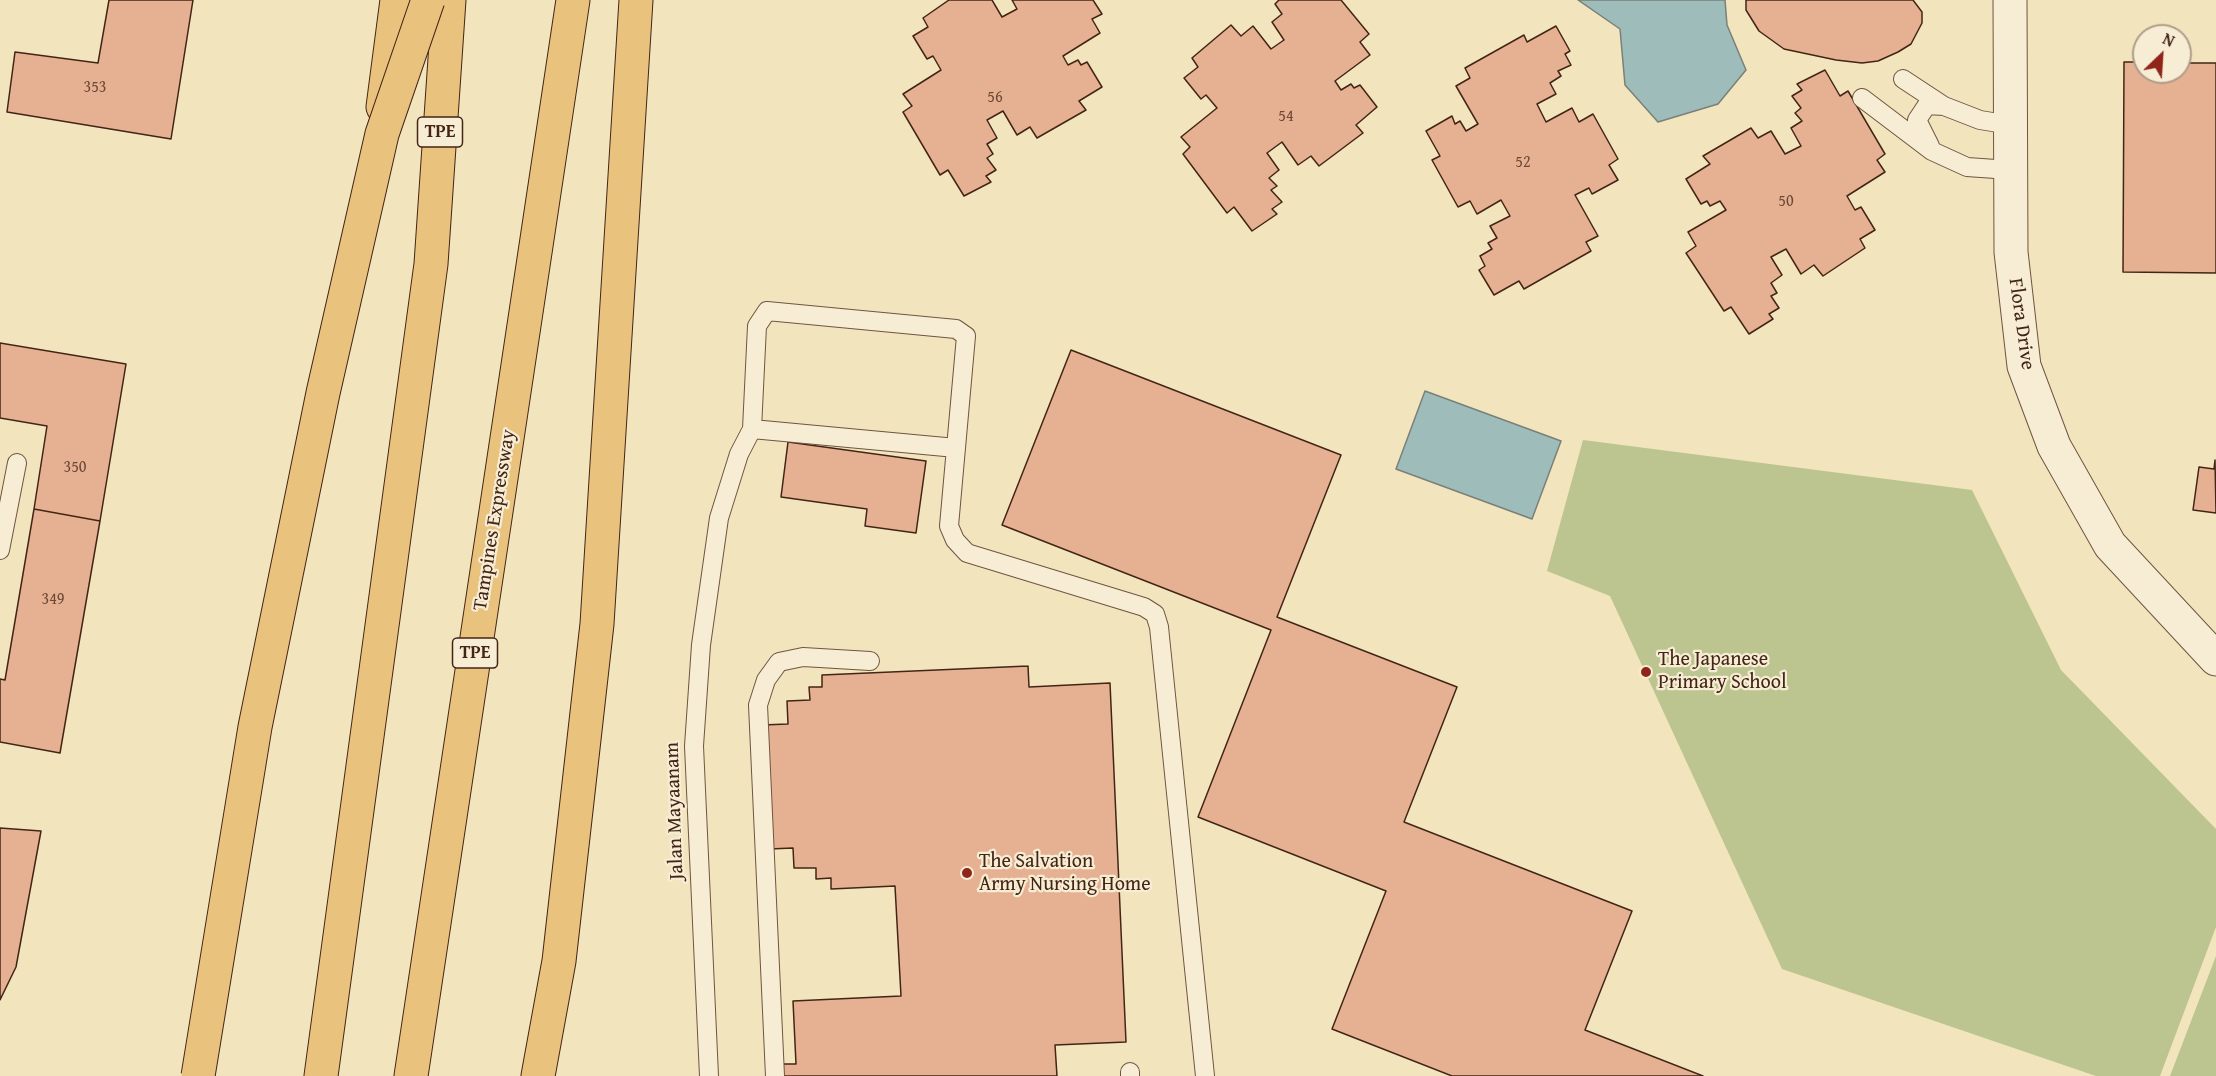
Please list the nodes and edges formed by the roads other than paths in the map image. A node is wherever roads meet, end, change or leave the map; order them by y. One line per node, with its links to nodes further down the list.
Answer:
1 (398, 0): 21 (highway)
2 (428, 0): 20 (highway, bridge)
3 (449, 0): 22 (highway, TPE)
4 (573, 0): 23 (highway, Tampines Expressway / TPE)
5 (636, 0): 24 (highway)
6 (2010, 0): 10 (street, Flora Drive)
7 (1903, 79): 9 (lane)
8 (1862, 98): 11 (lane)
9 (1944, 106): 10 (lane); 11 (lane)
10 (2011, 125): 12 (street, Flora Drive)
11 (1932, 151): 12 (lane)
12 (2010, 170): 18 (street, Flora Drive)
13 (752, 429): 14 (lane); 14 (lane); 25 (lane, Jalan Mayaanam)
14 (956, 448): 27 (lane)
15 (17, 463): 16 (lane)
16 (6, 484): 17 (lane)
17 (0, 550)
18 (2216, 659)
19 (870, 661): 26 (lane)
20 (198, 1076)
21 (203, 1076)
22 (321, 1076)
23 (411, 1076)
24 (538, 1076)
25 (709, 1076)
26 (775, 1076)
27 (1205, 1076)

